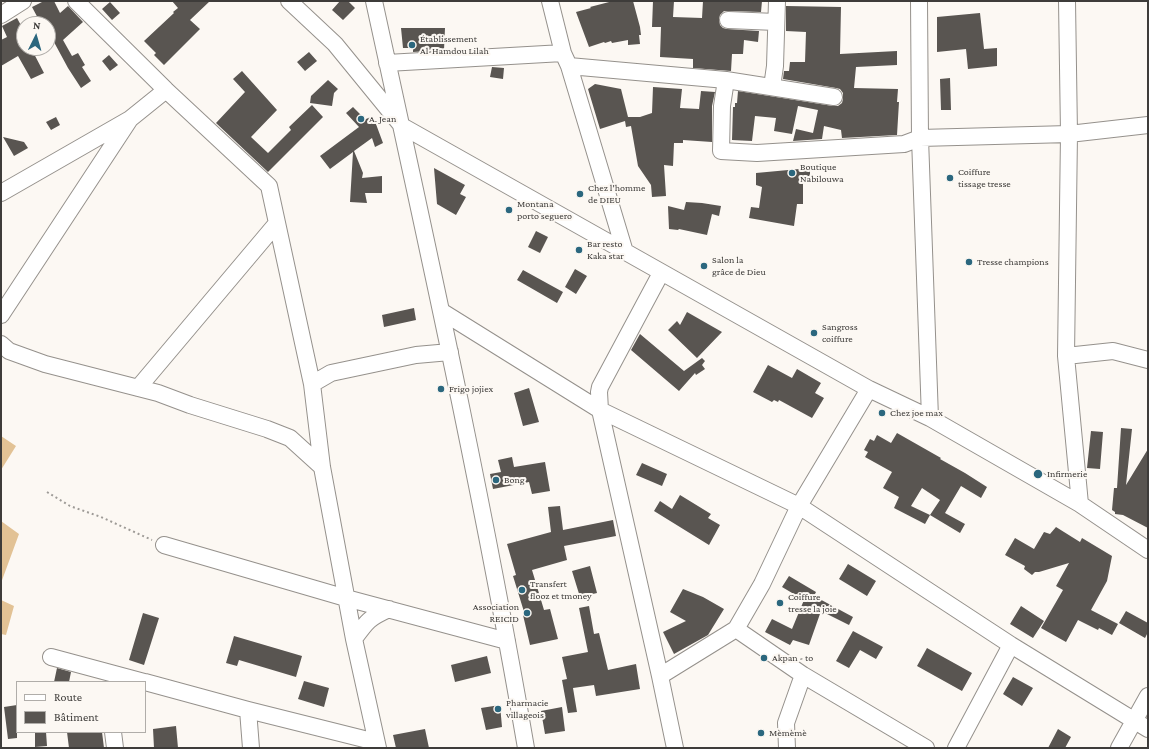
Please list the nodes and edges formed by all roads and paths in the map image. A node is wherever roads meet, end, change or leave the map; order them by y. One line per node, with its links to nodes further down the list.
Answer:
1 (23, 1): 9 (street)
2 (76, 1): 16 (street)
3 (289, 1): 20 (street)
4 (374, 1): 13 (street)
5 (550, 1): 12 (street)
6 (777, 1): 11 (street)
7 (919, 1): 22 (street)
8 (1067, 1): 21 (street)
9 (1, 15)
10 (728, 20): 11 (street)
11 (776, 22): 15 (street)
12 (566, 59): 13 (street); 14 (street); 25 (street)
13 (387, 63): 20 (street)
14 (726, 80): 15 (street); 22 (street)
15 (772, 87): 17 (street)
16 (166, 90): 18 (street); 24 (street)
17 (834, 97)
18 (130, 119): 23 (street); 28 (street)
19 (1148, 125): 21 (street)
20 (402, 126): 25 (street); 27 (street)
21 (1069, 134): 22 (street); 31 (street)
22 (920, 138): 37 (street)
23 (1, 193)
24 (277, 223): 33 (street); 34 (street)
25 (625, 252): 26 (street)
26 (661, 272): 35 (street); 36 (street)
27 (441, 311): 30 (street); 36 (street)
28 (1, 315)
29 (1, 344): 34 (street)
30 (450, 352): 33 (street); 48 (street)
31 (1066, 356): 32 (street); 40 (street)
32 (1148, 360)
33 (312, 384): 38 (street)
34 (138, 388): 38 (street)
35 (869, 388): 37 (street); 41 (street)
36 (600, 410): 41 (street); 52 (street)
37 (930, 418): 40 (street)
38 (322, 467): 44 (street)
39 (47, 492): 42 (path)
40 (1080, 504): 43 (street)
41 (799, 506): 46 (street); 49 (street)
42 (164, 545): 44 (street)
43 (1148, 550)
44 (346, 598): 45 (street); 47 (street)
45 (389, 609): 47 (street); 48 (street)
46 (736, 629): 51 (street); 52 (street)
47 (354, 639): 60 (street)
48 (508, 641): 63 (street)
49 (1011, 645): 58 (street); 67 (street)
50 (51, 657): 53 (street)
51 (803, 674): 65 (street); 66 (street)
52 (660, 676): 64 (street)
53 (109, 677): 54 (street)
54 (138, 681)
55 (146, 682): 57 (street)
56 (1148, 696): 58 (street)
57 (248, 710): 60 (street); 62 (street)
58 (1141, 725): 68 (street)
59 (114, 733): 61 (street)
60 (377, 745)
61 (115, 748)
62 (251, 748)
63 (526, 748)
64 (675, 748)
65 (787, 748)
66 (926, 748)
67 (956, 748)
68 (1119, 748)

